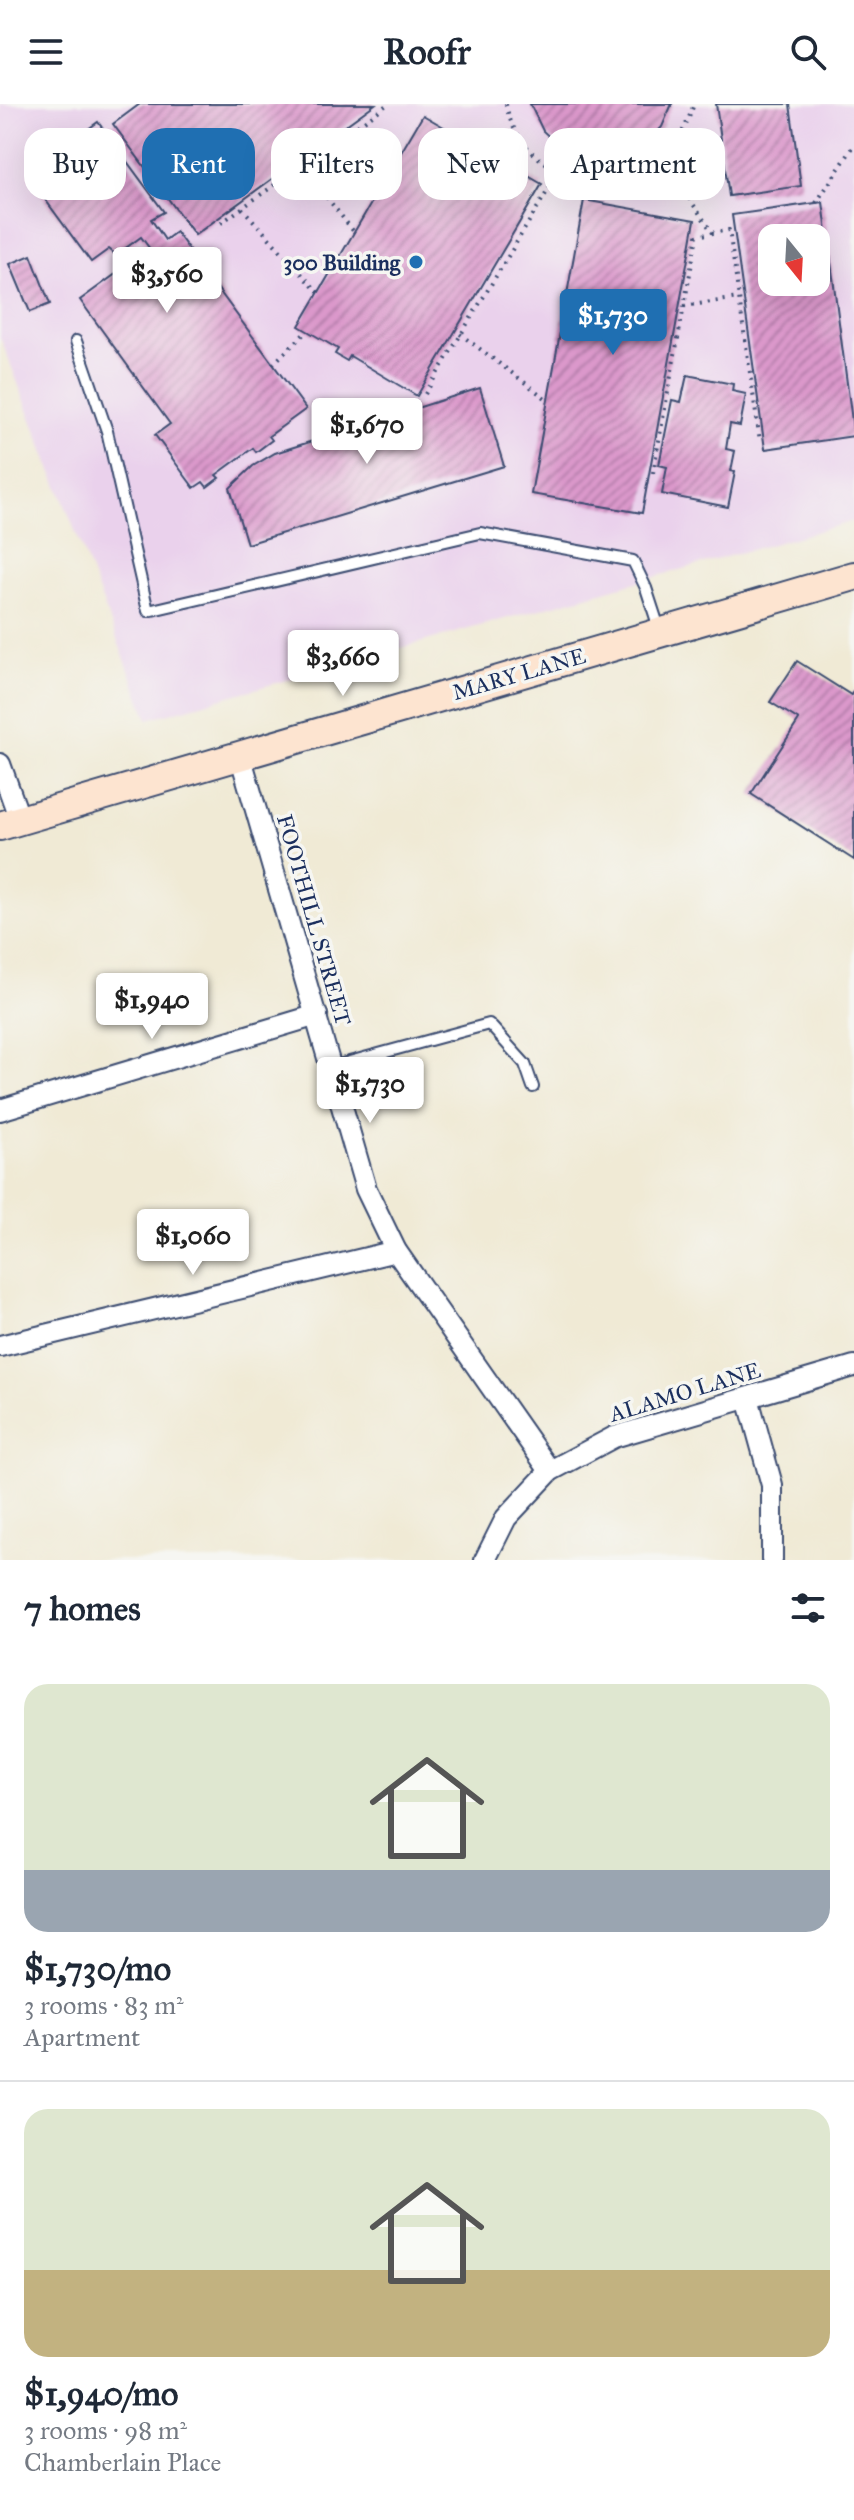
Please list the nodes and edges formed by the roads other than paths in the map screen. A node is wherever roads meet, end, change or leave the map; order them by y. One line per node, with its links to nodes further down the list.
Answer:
1 (76, 341): 3 (lane)
2 (854, 576): 3 (street, MARY LANE)
3 (660, 633): 4 (street, MARY LANE)
4 (240, 755): 6 (street, MARY LANE); 7 (street, FOOTHILL STREET)
5 (0, 764): 6 (street)
6 (10, 823)
7 (317, 1015): 8 (street, FOOTHILL STREET); 10 (street)
8 (331, 1067): 9 (lane); 11 (street, FOOTHILL STREET)
9 (533, 1087)
10 (0, 1110)
11 (396, 1251): 12 (street); 15 (street, FOOTHILL STREET)
12 (0, 1346)
13 (854, 1366): 14 (street, ALAMO LANE)
14 (748, 1398): 15 (street, ALAMO LANE); 17 (street)
15 (550, 1471): 16 (street, ALAMO LANE)
16 (485, 1560)
17 (772, 1560)

